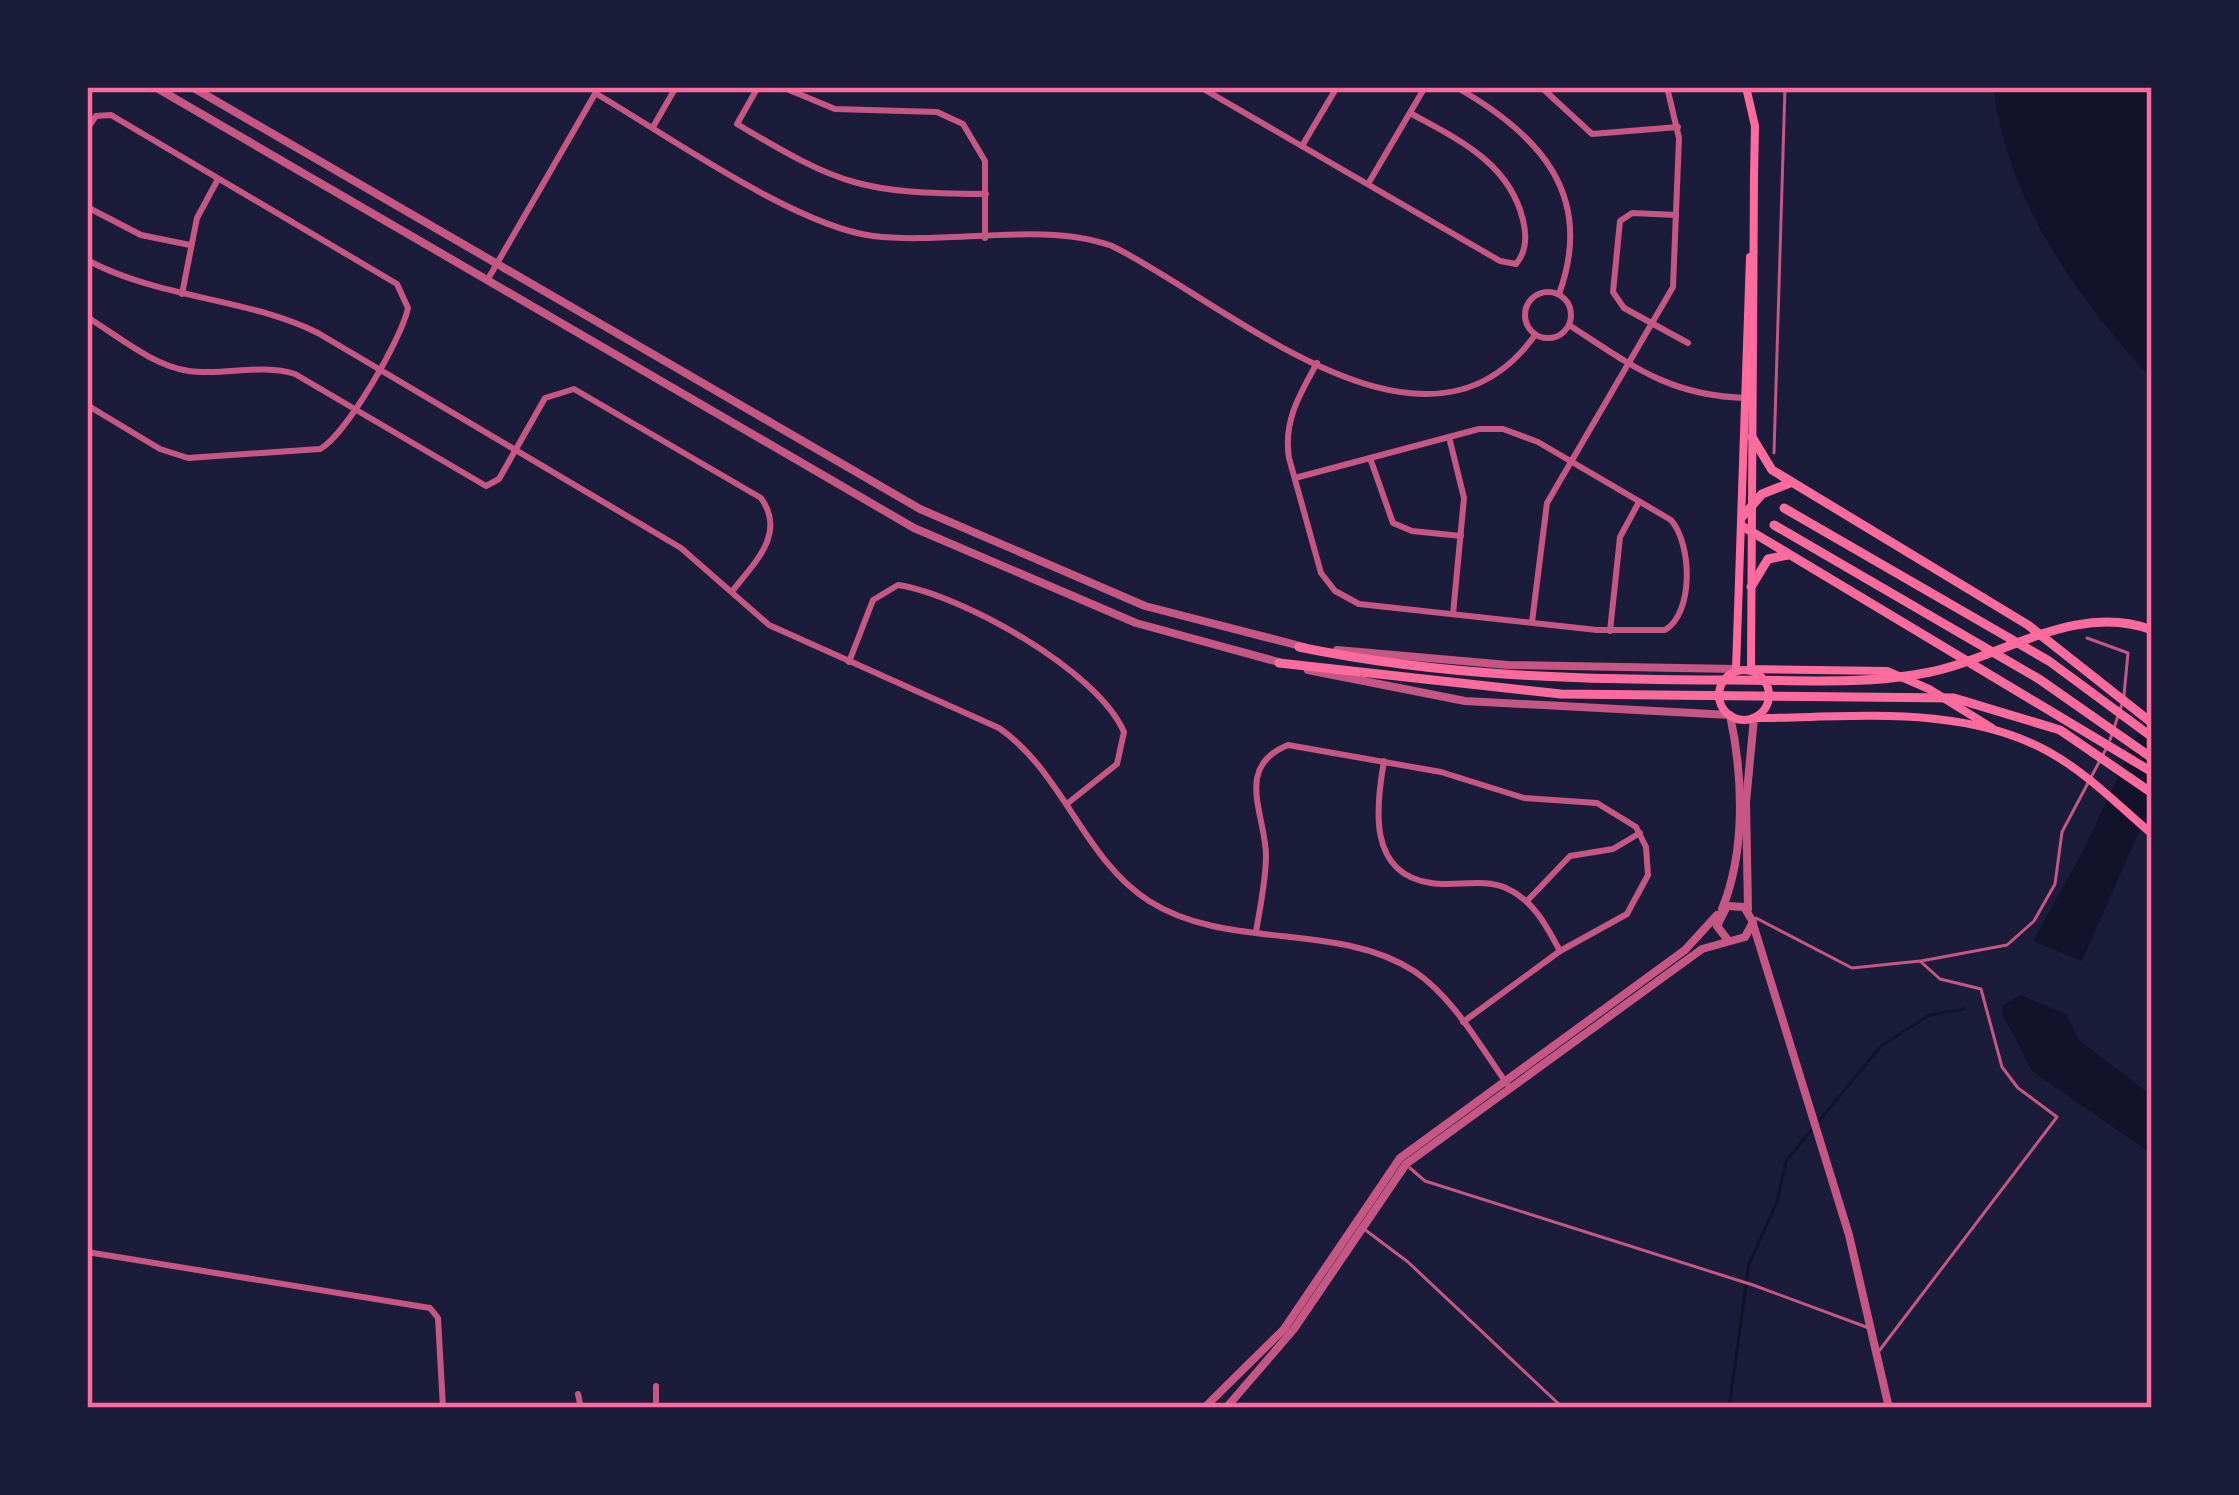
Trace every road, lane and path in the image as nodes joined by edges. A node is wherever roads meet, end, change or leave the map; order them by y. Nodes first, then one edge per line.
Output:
1 (155, 87) edge
2 (192, 87) edge
3 (676, 87) edge
4 (758, 87) edge
5 (782, 87) edge
6 (1200, 87) edge
7 (1336, 87) edge
8 (1425, 87) edge
9 (1456, 87) edge
10 (1541, 87) edge
11 (1667, 87) edge
12 (1746, 87) edge
13 (1785, 87) edge
14 (597, 90) edge
15 (1410, 113) junction
16 (653, 127) junction
17 (1678, 127) junction
18 (87, 128) edge
19 (1302, 146) junction
20 (1754, 174) junction
21 (218, 179) junction
22 (1368, 184) junction
23 (986, 194) junction
24 (87, 207) edge
25 (1676, 215) junction
26 (985, 238) junction
27 (190, 245) junction
28 (87, 260) edge
29 (496, 264) junction
30 (488, 279) junction
31 (182, 294) junction
32 (1559, 294) junction
33 (87, 316) edge
34 (1569, 325) junction
35 (1652, 325) junction
36 (1535, 335) junction
37 (1688, 343) dead end
38 (1317, 363) junction
39 (1629, 364) junction
40 (378, 367) junction
41 (1746, 398) junction
42 (87, 405) edge
43 (355, 409) junction
44 (1449, 437) junction
45 (1752, 437) junction
46 (515, 449) junction
47 (1774, 453) dead end
48 (1370, 458) junction
49 (1572, 462) junction
50 (1295, 478) junction
51 (1790, 483) junction
52 (1639, 502) junction
53 (1750, 504) junction
54 (1784, 508) dead end
55 (1745, 524) junction
56 (1774, 525) dead end
57 (1461, 536) junction
58 (1788, 555) junction
59 (1750, 587) junction
60 (733, 590) junction
61 (1454, 614) junction
62 (1532, 622) junction
63 (2152, 630) edge
64 (1610, 631) junction
65 (2087, 638) dead end
66 (1300, 646) junction
67 (849, 662) junction
68 (1280, 663) junction
69 (1736, 669) junction
70 (1751, 669) junction
71 (1730, 715) junction
72 (1754, 718) junction
73 (2152, 723) edge
74 (1992, 728) junction
75 (2152, 737) edge
76 (2152, 758) edge
77 (1384, 760) junction
78 (2152, 772) edge
79 (2152, 793) edge
80 (1068, 804) junction
81 (1640, 833) junction
82 (2152, 834) edge
83 (1527, 901) junction
84 (1720, 911) junction
85 (1751, 916) junction
86 (1256, 932) junction
87 (1727, 939) junction
88 (1739, 940) junction
89 (1560, 951) junction
90 (1763, 955) junction
91 (1920, 961) junction
92 (1462, 1022) junction
93 (1506, 1083) junction
94 (1403, 1161) junction
95 (1356, 1224) junction
96 (87, 1252) edge
97 (1872, 1329) junction
98 (1878, 1352) junction
99 (656, 1386) dead end
100 (578, 1394) dead end
101 (443, 1408) edge
102 (581, 1408) edge
103 (656, 1408) edge
104 (1204, 1408) edge
105 (1226, 1408) edge
106 (1563, 1408) edge
107 (1889, 1408) edge

1 - 30 street
2 - 29 street
3 - 16 street
4 - 23 street
5 - 23 street
6 - 19 street
7 - 19 street
8 - 15 street
9 - 32 street
10 - 17 street
11 - 17 street
12 - 20 main road
13 - 47 lane
14 - 16 street
14 - 29 street
15 - 22 street
15 - 22 street
16 - 26 street
17 - 25 street
18 - 21 street
19 - 22 street
20 - 41 main road
20 - 45 main road
21 - 27 street
21 - 40 street
23 - 26 street
24 - 27 street
25 - 35 street
25 - 35 street
26 - 38 street
27 - 31 street
28 - 31 street
29 - 30 street
29 - 66 street
30 - 68 street
31 - 40 street
32 - 34 street
32 - 36 street
33 - 43 street
34 - 36 street
34 - 39 street
35 - 37 street
35 - 39 street
36 - 38 street
38 - 50 street
39 - 41 street
39 - 49 street
40 - 43 street
40 - 46 street
41 - 55 main road
42 - 43 street
43 - 46 street
44 - 48 street
44 - 49 street
44 - 57 street
45 - 51 highway
45 - 53 main road
46 - 60 street
46 - 60 street
48 - 50 street
48 - 57 street
49 - 52 street
49 - 62 street
50 - 61 street
51 - 53 highway
51 - 73 highway
52 - 64 street
52 - 64 street
53 - 55 highway
53 - 55 main road
54 - 75 highway
55 - 58 highway
55 - 59 main road
55 - 69 main road
56 - 76 highway
57 - 61 street
58 - 59 highway
58 - 78 highway
59 - 70 main road
60 - 67 street
61 - 62 street
62 - 64 street
63 - 66 highway
65 - 91 lane
66 - 69 street
67 - 80 street
67 - 80 street
68 - 71 street
68 - 79 highway
69 - 70 main road
69 - 71 main road
70 - 72 main road
70 - 74 main road
71 - 72 main road
71 - 84 street
72 - 74 main road
72 - 85 street
74 - 82 main road
77 - 81 street
77 - 83 street
77 - 86 street
80 - 86 street
81 - 83 street
81 - 89 street
83 - 89 street
84 - 85 street
84 - 87 street
84 - 93 street
85 - 88 street
85 - 90 street
85 - 91 lane
86 - 92 street
87 - 88 street
87 - 93 street
88 - 90 street
89 - 92 street
90 - 97 street
91 - 98 lane
92 - 93 street
93 - 94 street
94 - 95 street
94 - 97 lane
95 - 104 street
95 - 105 street
95 - 106 lane
96 - 101 street
97 - 98 street
98 - 107 street
99 - 103 street
100 - 102 street

